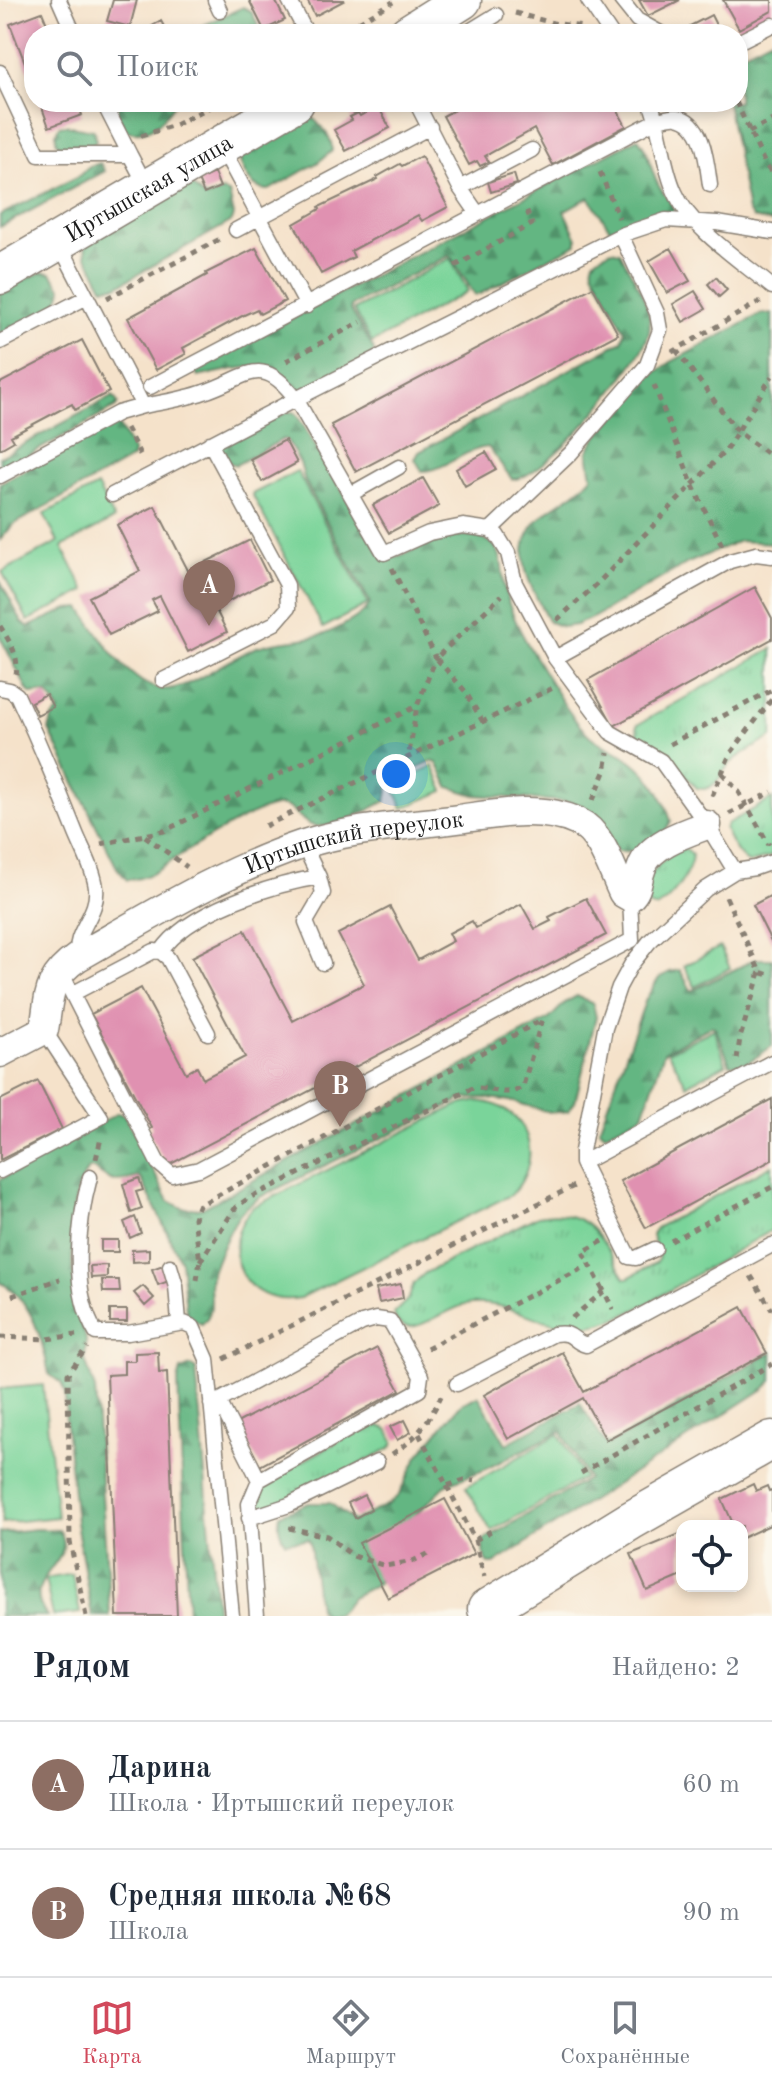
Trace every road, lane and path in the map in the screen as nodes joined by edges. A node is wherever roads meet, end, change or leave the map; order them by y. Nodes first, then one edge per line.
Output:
1 (59, 0) edge
2 (289, 0) edge
3 (396, 0) edge
4 (588, 0) edge
5 (621, 0) edge
6 (487, 8) edge
7 (70, 24) edge
8 (302, 24) edge
9 (355, 24) edge
10 (438, 24) edge
11 (473, 24) edge
12 (560, 24) edge
13 (605, 24) edge
14 (644, 24) edge
15 (772, 25) edge
16 (748, 37) edge
17 (0, 72) edge
18 (108, 112) edge
19 (200, 112) edge
20 (278, 112) edge
21 (422, 112) edge
22 (654, 112) edge
23 (740, 112) edge
24 (657, 120) junction
25 (772, 120) edge
26 (430, 127) junction
27 (749, 132) junction
28 (120, 137) junction
29 (221, 146) junction
30 (532, 150) dead end
31 (130, 155) junction
32 (601, 174) dead end
33 (772, 174) edge
34 (710, 185) dead end
35 (460, 188) junction
36 (148, 189) junction
37 (618, 211) dead end
38 (478, 214) junction
39 (530, 215) dead end
40 (259, 218) junction
41 (695, 222) junction
42 (236, 230) joint
43 (772, 232) edge
44 (621, 235) junction
45 (59, 243) junction
46 (455, 266) dead end
47 (0, 275) edge
48 (772, 287) edge
49 (772, 294) edge
50 (89, 301) junction
51 (307, 306) junction
52 (361, 322) dead end
53 (0, 342) edge
54 (676, 350) junction
55 (647, 365) junction
56 (264, 372) junction
57 (772, 376) edge
58 (654, 384) dead end
59 (150, 387) dead end
60 (296, 399) junction
61 (143, 406) junction
62 (118, 413) junction
63 (738, 432) junction
64 (210, 443) junction
65 (772, 457) edge
66 (142, 458) dead end
67 (399, 467) dead end
68 (0, 476) edge
69 (693, 486) junction
70 (351, 494) junction
71 (112, 495) dead end
72 (490, 530) junction
73 (720, 542) dead end
74 (384, 553) junction
75 (772, 556) edge
76 (515, 583) junction
77 (0, 626) edge
78 (542, 634) junction
79 (436, 658) junction
80 (555, 658) junction
81 (570, 679) junction
82 (163, 680) dead end
83 (5, 689) edge
84 (772, 690) edge
85 (772, 699) edge
86 (417, 706) junction
87 (483, 722) junction
88 (610, 732) junction
89 (681, 738) dead end
90 (408, 759) junction
91 (722, 773) junction
92 (772, 792) edge
93 (747, 805) junction
94 (581, 822) junction
95 (707, 825) junction
96 (264, 827) dead end
97 (145, 836) junction
98 (303, 844) junction
99 (82, 849) junction
100 (772, 849) edge
101 (165, 852) dead end
102 (199, 859) dead end
103 (772, 862) edge
104 (186, 866) dead end
105 (735, 871) junction
106 (319, 877) junction
107 (718, 880) junction
108 (630, 897) junction
109 (161, 952) junction
110 (323, 963) dead end
111 (760, 972) junction
112 (70, 974) junction
113 (772, 976) edge
114 (538, 990) junction
115 (542, 1020) junction
116 (44, 1030) junction
117 (208, 1033) dead end
118 (740, 1038) dead end
119 (0, 1053) edge
120 (772, 1062) edge
121 (101, 1117) junction
122 (582, 1163) junction
123 (0, 1171) edge
124 (90, 1177) joint
125 (589, 1178) junction
126 (772, 1187) edge
127 (616, 1233) junction
128 (772, 1245) edge
129 (655, 1249) joint
130 (200, 1261) junction
131 (743, 1261) junction
132 (589, 1265) junction
133 (170, 1266) dead end
134 (81, 1274) junction
135 (604, 1291) junction
136 (12, 1296) dead end
137 (772, 1310) edge
138 (186, 1324) junction
139 (623, 1326) junction
140 (96, 1333) junction
141 (554, 1334) junction
142 (0, 1337) edge
143 (444, 1340) dead end
144 (772, 1364) edge
145 (207, 1367) junction
146 (457, 1384) joint
147 (215, 1402) junction
148 (419, 1434) junction
149 (771, 1442) edge
150 (377, 1462) joint
151 (581, 1473) dead end
152 (259, 1480) junction
153 (475, 1481) dead end
154 (447, 1486) junction
155 (249, 1518) junction
156 (491, 1531) dead end
157 (475, 1540) junction
158 (432, 1552) dead end
159 (484, 1604) edge
160 (86, 1616) edge
161 (232, 1616) edge
162 (257, 1616) edge

1 - 7 lane
2 - 8 lane
3 - 9 path
4 - 13 lane
5 - 14 lane
6 - 10 street
6 - 11 lane
6 - 12 path
15 - 16 lane
17 - 31 lane
18 - 28 lane
19 - 28 path
20 - 29 street, Иртышская улица
21 - 26 lane
22 - 24 lane
23 - 27 path
24 - 34 lane
24 - 38 lane
24 - 41 lane
25 - 27 path
26 - 35 lane
26 - 40 lane
27 - 33 path
28 - 31 lane
29 - 36 street, Иртышская улица
29 - 40 lane
30 - 35 lane
31 - 36 lane
32 - 37 path
35 - 38 lane
36 - 45 street, Иртышская улица
38 - 51 lane
39 - 46 path
40 - 42 lane
40 - 51 lane
41 - 43 lane
41 - 44 lane
41 - 48 lane
42 - 50 path
44 - 55 lane
44 - 60 lane
45 - 47 street, Иртышская улица
45 - 50 lane
49 - 54 path
50 - 53 lane
50 - 61 lane
51 - 59 lane
52 - 56 path
54 - 55 path
54 - 63 path
55 - 72 lane
56 - 60 lane
56 - 61 lane
57 - 63 path
58 - 69 path
60 - 64 lane
60 - 70 lane
61 - 62 lane
62 - 66 path
62 - 68 lane
63 - 65 path
63 - 69 path
64 - 71 lane
64 - 82 lane
67 - 70 lane
69 - 73 path
69 - 78 path
70 - 74 lane
72 - 74 lane
72 - 76 lane
74 - 79 path
75 - 80 lane
76 - 78 lane
76 - 79 path
77 - 83 path
78 - 80 lane
79 - 86 path
79 - 87 path
80 - 81 lane
81 - 87 path
81 - 88 lane
83 - 99 lane
84 - 89 path
85 - 91 path
86 - 90 path
86 - 97 path
87 - 90 path
88 - 94 path
88 - 95 lane
90 - 96 path
91 - 93 path
91 - 95 path
92 - 93 path
93 - 95 path
93 - 100 path
94 - 98 street, Иртышский переулок
94 - 108 street
95 - 105 lane
95 - 108 street
97 - 99 path
97 - 101 path
98 - 106 lane
98 - 112 street, Иртышский переулок
99 - 112 lane
102 - 104 path
103 - 105 lane
105 - 107 lane
106 - 109 lane
106 - 110 lane
107 - 111 path
107 - 122 lane
108 - 114 lane
109 - 112 lane
109 - 117 lane
111 - 113 path
111 - 118 path
112 - 114 lane
112 - 116 street
114 - 115 path
115 - 130 path
115 - 130 path
116 - 119 street
116 - 121 lane
120 - 122 lane
121 - 123 lane
121 - 124 path
122 - 125 lane
124 - 134 lane
125 - 127 lane
125 - 145 path
126 - 129 path
127 - 129 lane
127 - 132 path
128 - 131 lane
130 - 138 path
131 - 137 path
131 - 139 lane
132 - 135 path
132 - 143 path
133 - 138 lane
134 - 136 path
134 - 140 lane
135 - 139 path
135 - 141 path
138 - 140 lane
138 - 145 lane
139 - 141 lane
140 - 142 path
140 - 160 path
141 - 146 lane
144 - 151 path
145 - 147 lane
146 - 148 path
147 - 152 lane
147 - 152 lane
147 - 161 lane
148 - 150 path
148 - 154 path
149 - 159 street
150 - 155 lane
152 - 155 lane
153 - 154 path
154 - 157 path
155 - 158 path
155 - 162 lane
156 - 157 path
157 - 159 path

